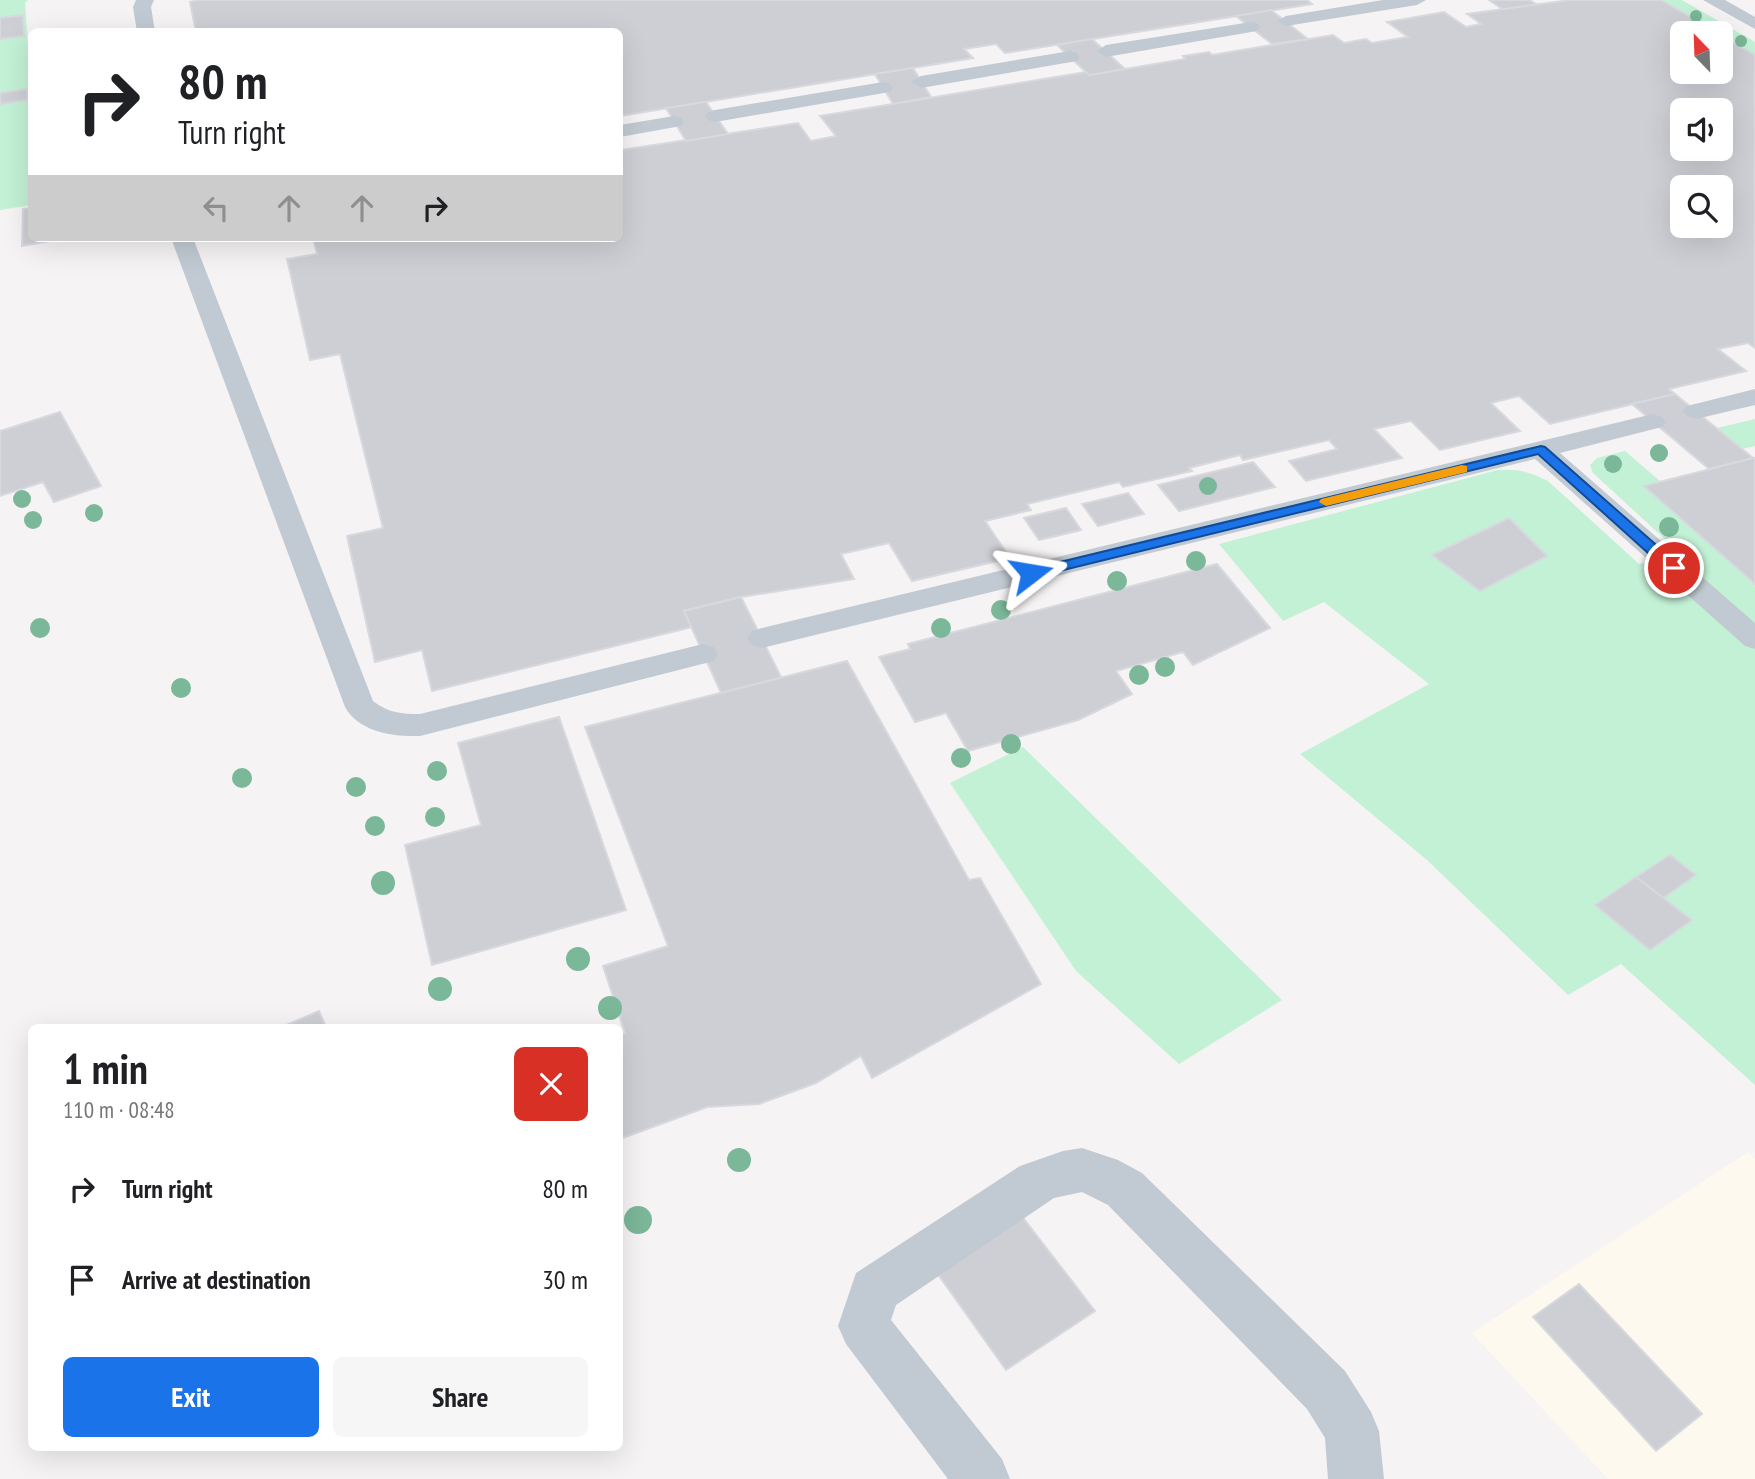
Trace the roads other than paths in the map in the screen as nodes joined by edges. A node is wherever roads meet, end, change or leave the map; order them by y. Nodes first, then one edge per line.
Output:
1 (145, 0) edge
2 (1417, 0) edge
3 (1712, 0) edge
4 (1377, 3) edge
5 (1286, 22) dead end
6 (1755, 24) edge
7 (1251, 27) dead end
8 (145, 28) edge
9 (1106, 51) dead end
10 (1070, 57) dead end
11 (921, 82) dead end
12 (883, 88) dead end
13 (715, 116) dead end
14 (674, 122) dead end
15 (623, 130) edge
16 (184, 242) edge
17 (1755, 397) edge
18 (1696, 411) dead end
19 (1653, 422) dead end
20 (1541, 450) junction
21 (762, 638) dead end
22 (1755, 639) edge
23 (704, 654) dead end
24 (982, 1479) edge
25 (1356, 1479) edge

1 - 8 lane
2 - 4 lane
3 - 6 lane
4 - 5 lane
7 - 9 lane
10 - 11 lane
12 - 13 lane
14 - 15 lane
16 - 23 lane
17 - 18 lane
19 - 20 lane
20 - 21 lane
20 - 22 lane
24 - 25 street

